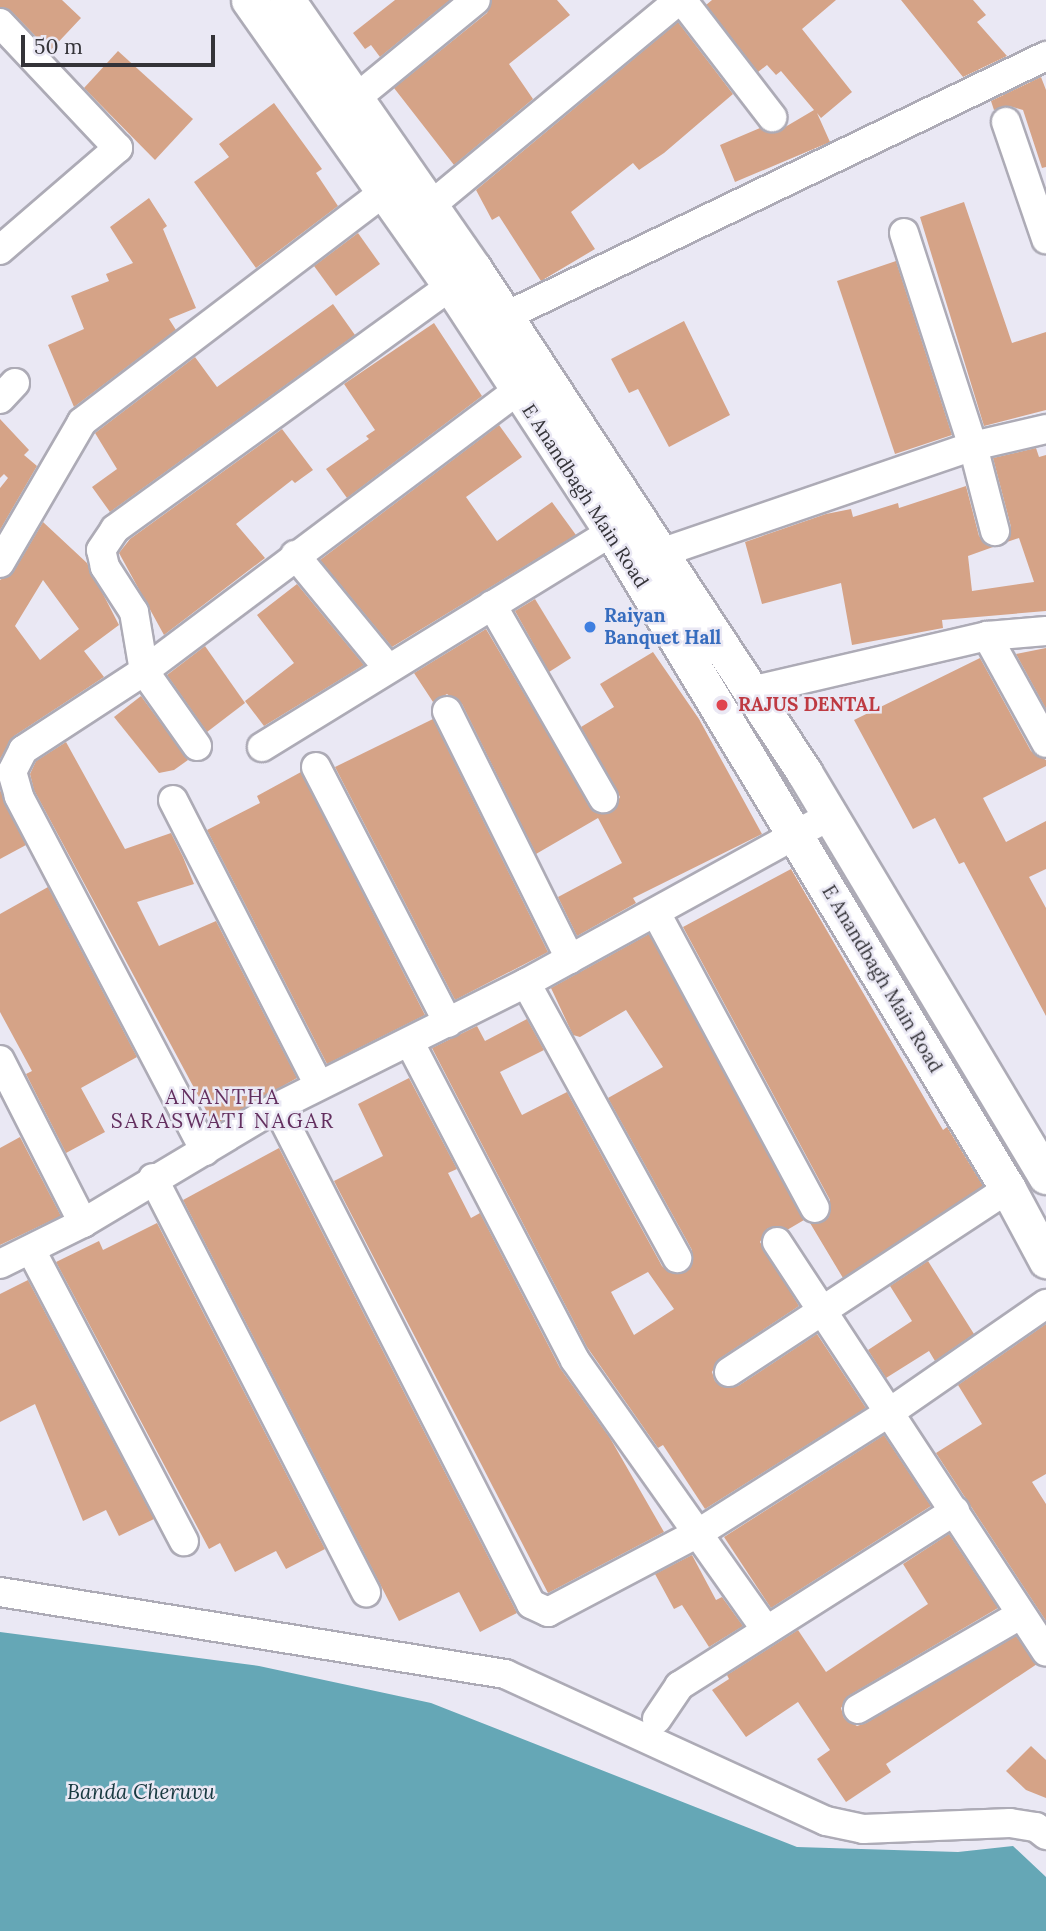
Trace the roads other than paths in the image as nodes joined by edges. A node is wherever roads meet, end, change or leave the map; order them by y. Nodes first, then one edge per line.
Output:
1 (249, 0) edge
2 (288, 0) edge
3 (477, 0) edge
4 (680, 0) edge
5 (2, 28) edge
6 (1046, 56) edge
7 (355, 99) junction
8 (772, 117) dead end
9 (1006, 122) dead end
10 (395, 183) junction
11 (429, 207) junction
12 (904, 233) dead end
13 (1046, 239) edge
14 (0, 250) edge
15 (451, 286) junction
16 (503, 317) junction
17 (517, 391) junction
18 (1046, 429) edge
19 (972, 446) junction
20 (995, 531) dead end
21 (612, 532) junction
22 (295, 555) junction
23 (645, 557) junction
24 (1, 559) edge
25 (492, 605) junction
26 (1046, 631) edge
27 (988, 636) junction
28 (387, 667) junction
29 (144, 671) junction
30 (751, 691) junction
31 (447, 710) dead end
32 (1046, 743) edge
33 (197, 746) dead end
34 (262, 747) dead end
35 (316, 767) dead end
36 (603, 798) dead end
37 (173, 800) dead end
38 (831, 815) junction
39 (795, 836) junction
40 (656, 913) junction
41 (570, 959) junction
42 (526, 983) junction
43 (448, 1023) junction
44 (410, 1043) junction
45 (0, 1060) edge
46 (319, 1085) junction
47 (277, 1107) junction
48 (205, 1151) junction
49 (1046, 1176) edge
50 (153, 1178) junction
51 (1008, 1189) junction
52 (815, 1208) dead end
53 (83, 1223) junction
54 (778, 1242) dead end
55 (32, 1250) junction
56 (677, 1258) dead end
57 (1046, 1260) edge
58 (0, 1264) edge
59 (1046, 1304) edge
60 (822, 1309) junction
61 (729, 1372) dead end
62 (890, 1412) junction
63 (955, 1511) junction
64 (700, 1532) junction
65 (184, 1541) dead end
66 (0, 1592) edge
67 (366, 1593) dead end
68 (1020, 1615) junction
69 (765, 1630) junction
70 (1046, 1651) edge
71 (858, 1709) dead end
72 (657, 1719) dead end
73 (1046, 1835) edge

1 - 10 street, E Anandbagh Main Road
2 - 7 street, E Anandbagh Main Road
3 - 7 street
4 - 8 street
4 - 11 street
5 - 14 street
6 - 16 street
7 - 10 street, E Anandbagh Main Road
9 - 13 street
10 - 11 street, E Anandbagh Main Road
10 - 15 street, E Anandbagh Main Road
10 - 24 street
11 - 16 street, E Anandbagh Main Road
12 - 19 street
15 - 17 street, E Anandbagh Main Road
15 - 29 street
16 - 23 street, E Anandbagh Main Road
17 - 21 street, E Anandbagh Main Road
17 - 22 street
18 - 19 street
19 - 20 street
19 - 23 street
21 - 23 street, E Anandbagh Main Road
21 - 25 street
22 - 28 street
22 - 29 street
23 - 30 street, E Anandbagh Main Road
23 - 39 street, E Anandbagh Main Road
25 - 28 street
25 - 36 street
26 - 27 street
27 - 30 street
27 - 32 street
28 - 34 street
29 - 33 street
29 - 48 street
30 - 38 street, E Anandbagh Main Road
31 - 41 street
35 - 43 street
37 - 46 street
38 - 39 street
38 - 49 street, E Anandbagh Main Road
39 - 40 street
39 - 51 street, E Anandbagh Main Road
40 - 41 street
40 - 52 street
41 - 42 street
42 - 43 street
42 - 56 street
43 - 44 street
44 - 46 street
44 - 64 street
45 - 53 street
46 - 47 street
47 - 48 street
47 - 64 street
48 - 50 street
50 - 53 street
50 - 67 street
51 - 57 street, E Anandbagh Main Road
51 - 60 street
53 - 55 street
54 - 60 street
55 - 58 street
55 - 65 street
59 - 62 street
60 - 61 street
60 - 62 street
62 - 63 street
62 - 64 street
63 - 68 street
63 - 69 street
64 - 69 street
66 - 73 street
68 - 70 street
68 - 71 street
69 - 72 street

